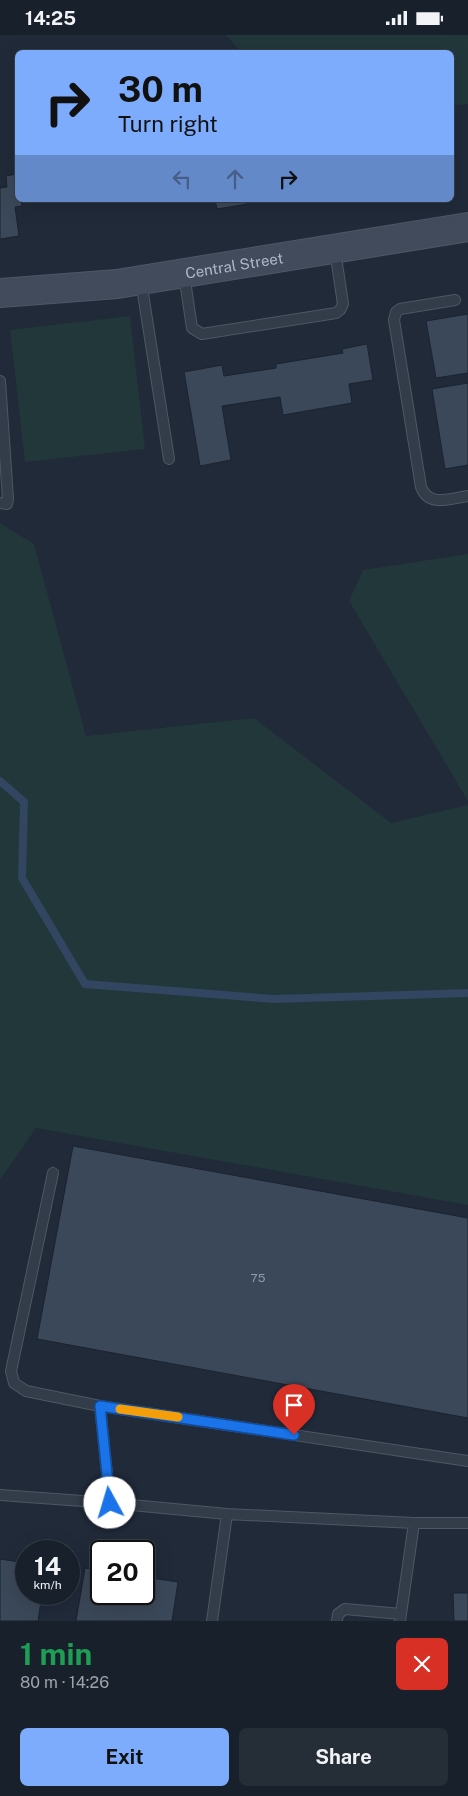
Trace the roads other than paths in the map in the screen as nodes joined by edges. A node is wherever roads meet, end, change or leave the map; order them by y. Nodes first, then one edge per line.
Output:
1 (468, 227) edge
2 (334, 249) junction
3 (184, 273) junction
4 (141, 280) junction
5 (0, 293) edge
6 (455, 300) dead end
7 (0, 381) edge
8 (168, 459) dead end
9 (468, 495) edge
10 (0, 503) edge
11 (53, 1173) dead end
12 (100, 1406) junction
13 (468, 1461) edge
14 (0, 1495) edge
15 (110, 1503) junction
16 (227, 1514) junction
17 (414, 1523) junction
18 (468, 1523) edge
19 (400, 1617) edge
20 (212, 1621) edge
21 (337, 1621) edge

1 - 2 main road, Central Street
2 - 3 main road, Central Street
2 - 3 lane
3 - 4 main road, Central Street
4 - 5 main road, Central Street
4 - 8 lane
6 - 9 lane
7 - 10 lane
11 - 12 lane
12 - 13 lane
12 - 15 lane
14 - 15 lane
15 - 16 lane
16 - 17 lane
16 - 20 lane
17 - 18 lane
17 - 19 lane
19 - 21 lane

